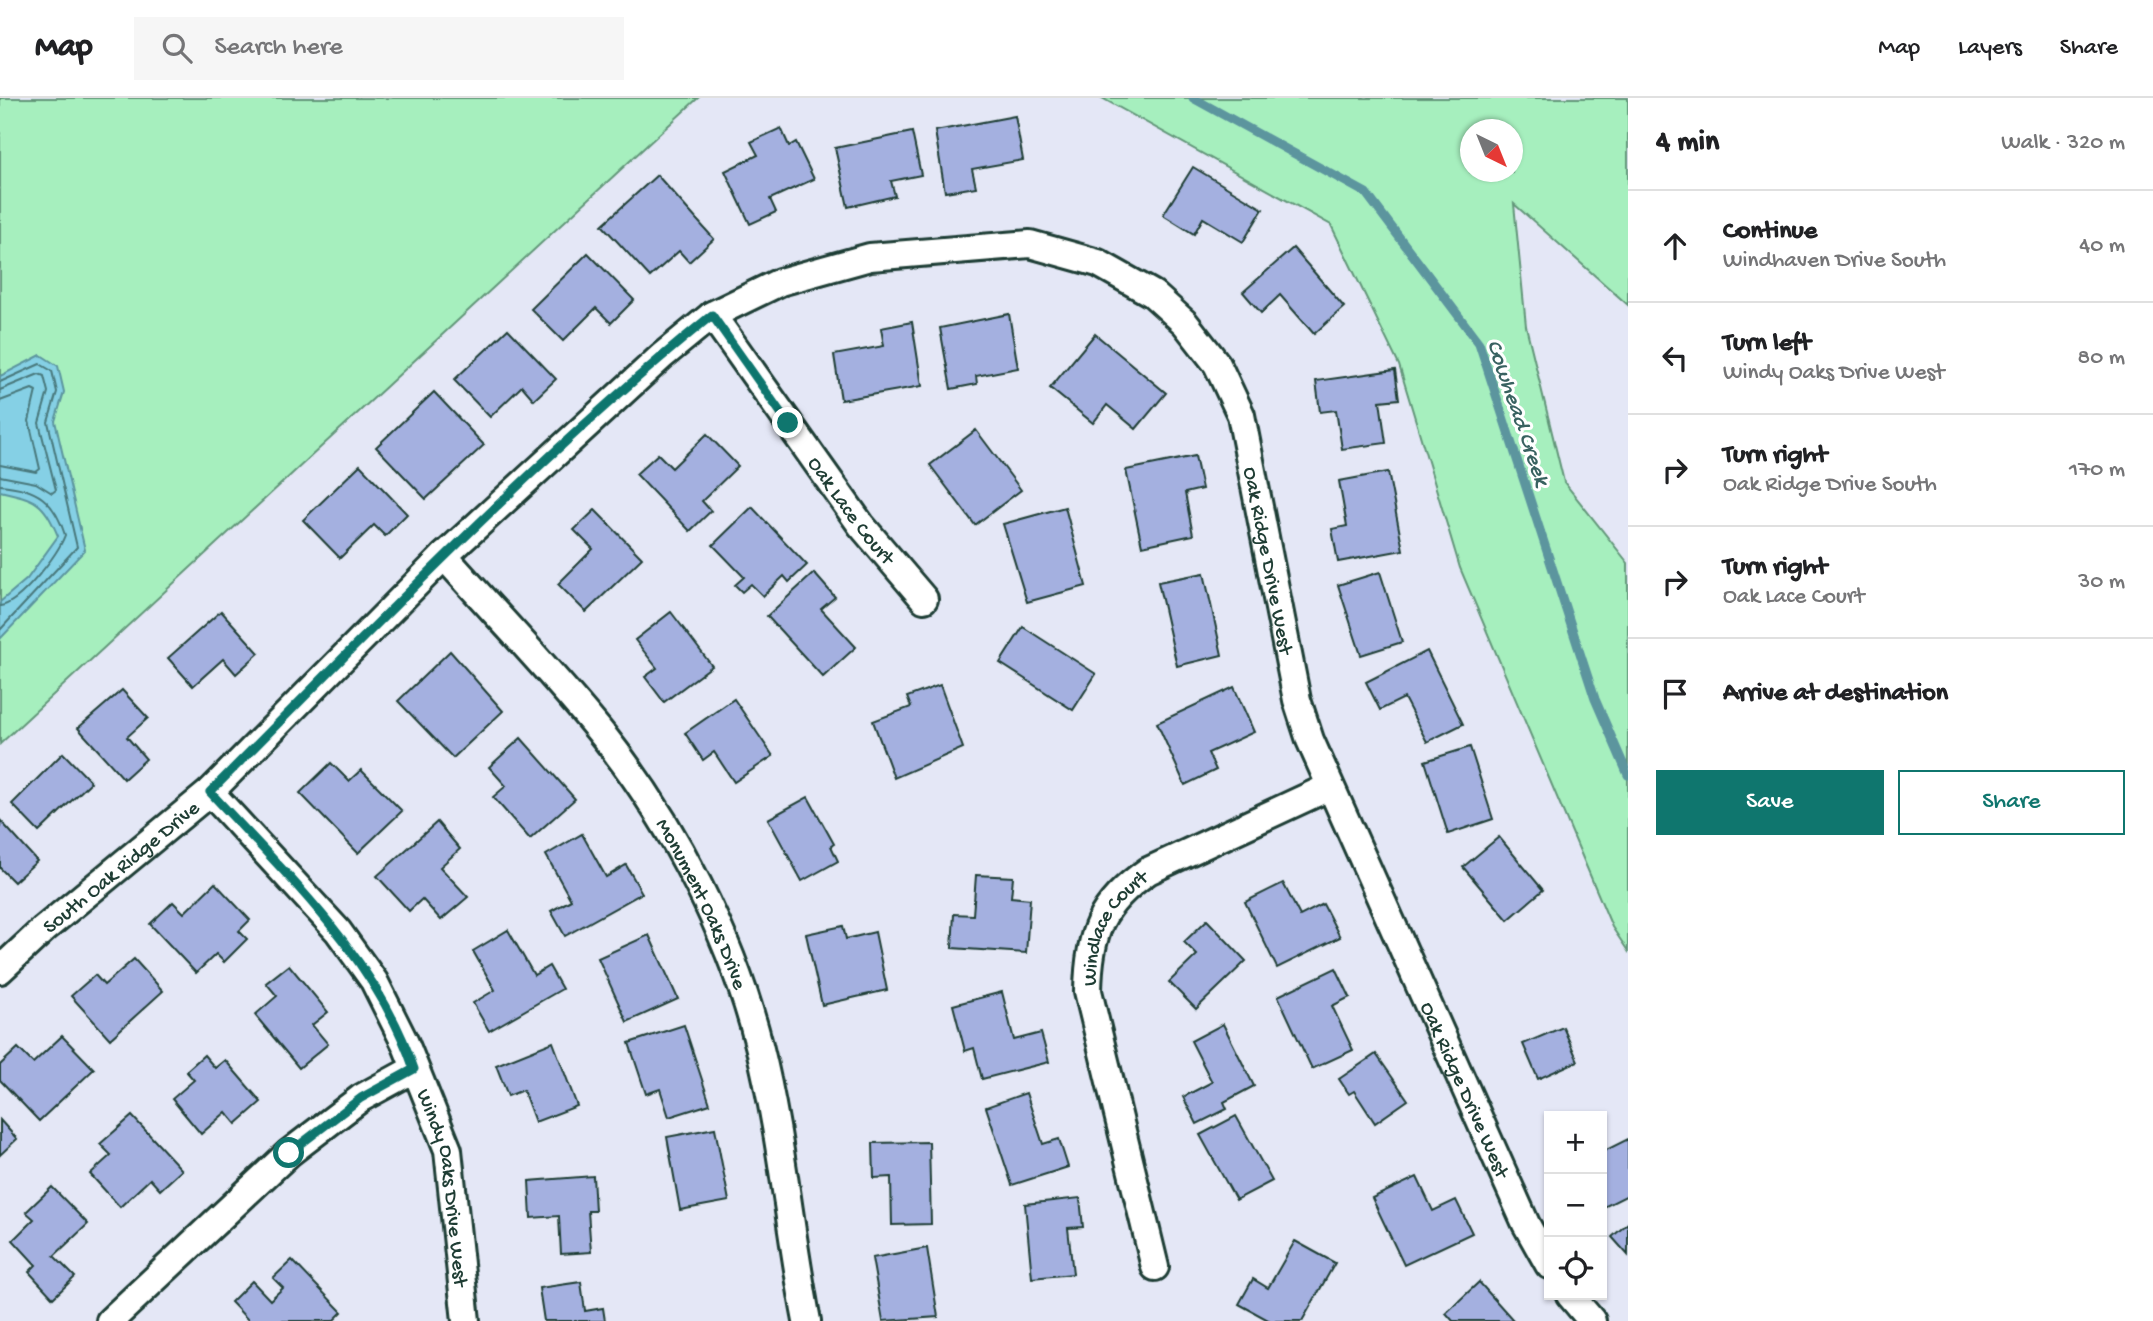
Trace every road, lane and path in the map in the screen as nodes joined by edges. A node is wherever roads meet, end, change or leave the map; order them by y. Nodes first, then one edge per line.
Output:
1 (712, 315) junction
2 (444, 556) junction
3 (924, 599) dead end
4 (1329, 787) junction
5 (210, 792) junction
6 (0, 970) edge
7 (414, 1069) junction
8 (1544, 1256) edge
9 (1155, 1267) dead end
10 (1574, 1300) edge
11 (110, 1321) edge
12 (466, 1321) edge
13 (807, 1321) edge
14 (1592, 1321) edge

1 - 2 street, Oak Ridge Drive West
1 - 3 street, Oak Lace Court
1 - 4 street, Oak Ridge Drive West
2 - 5 street, South Oak Ridge Drive
2 - 13 street, Monument Oaks Drive
4 - 8 street, Oak Ridge Drive West
4 - 9 street, Windlace Court
5 - 6 street, South Oak Ridge Drive
5 - 7 street, Windy Oaks Drive West
7 - 11 street
7 - 12 street, Windy Oaks Drive West
10 - 14 street

